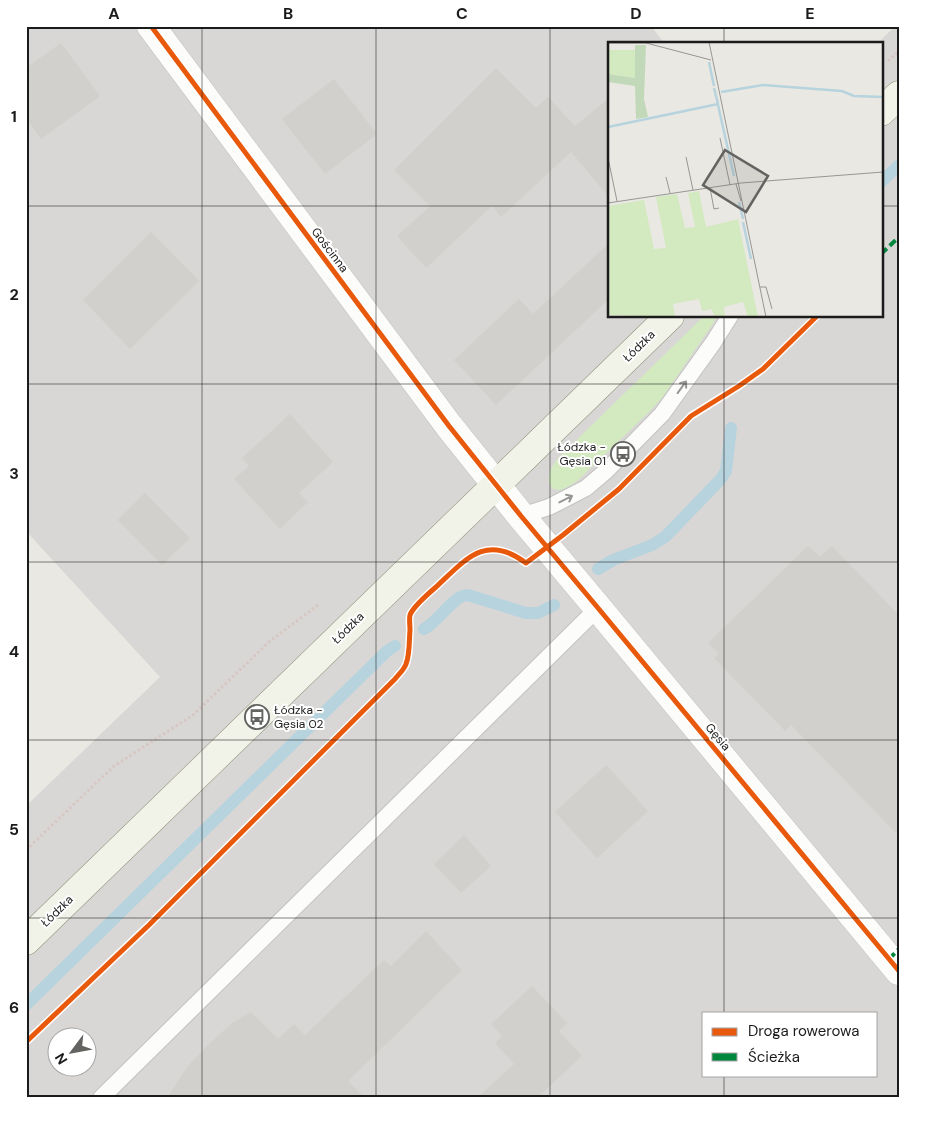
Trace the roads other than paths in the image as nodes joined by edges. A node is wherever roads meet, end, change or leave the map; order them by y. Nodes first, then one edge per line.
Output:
1 (151, 26) edge
2 (899, 95) edge
3 (882, 111) edge
4 (668, 318) edge
5 (729, 318) edge
6 (496, 484) junction
7 (521, 516) junction
8 (598, 608) junction
9 (26, 941) edge
10 (895, 960) edge
11 (101, 1098) edge

1 - 6 street, Gościnna
2 - 3 main road
4 - 6 main road, Łódzka
7 -> 5 lane
6 - 7 street, Gościnna
6 - 9 main road, Łódzka
7 - 8 street, Gęsia
8 - 10 street, Gęsia
8 - 11 lane

